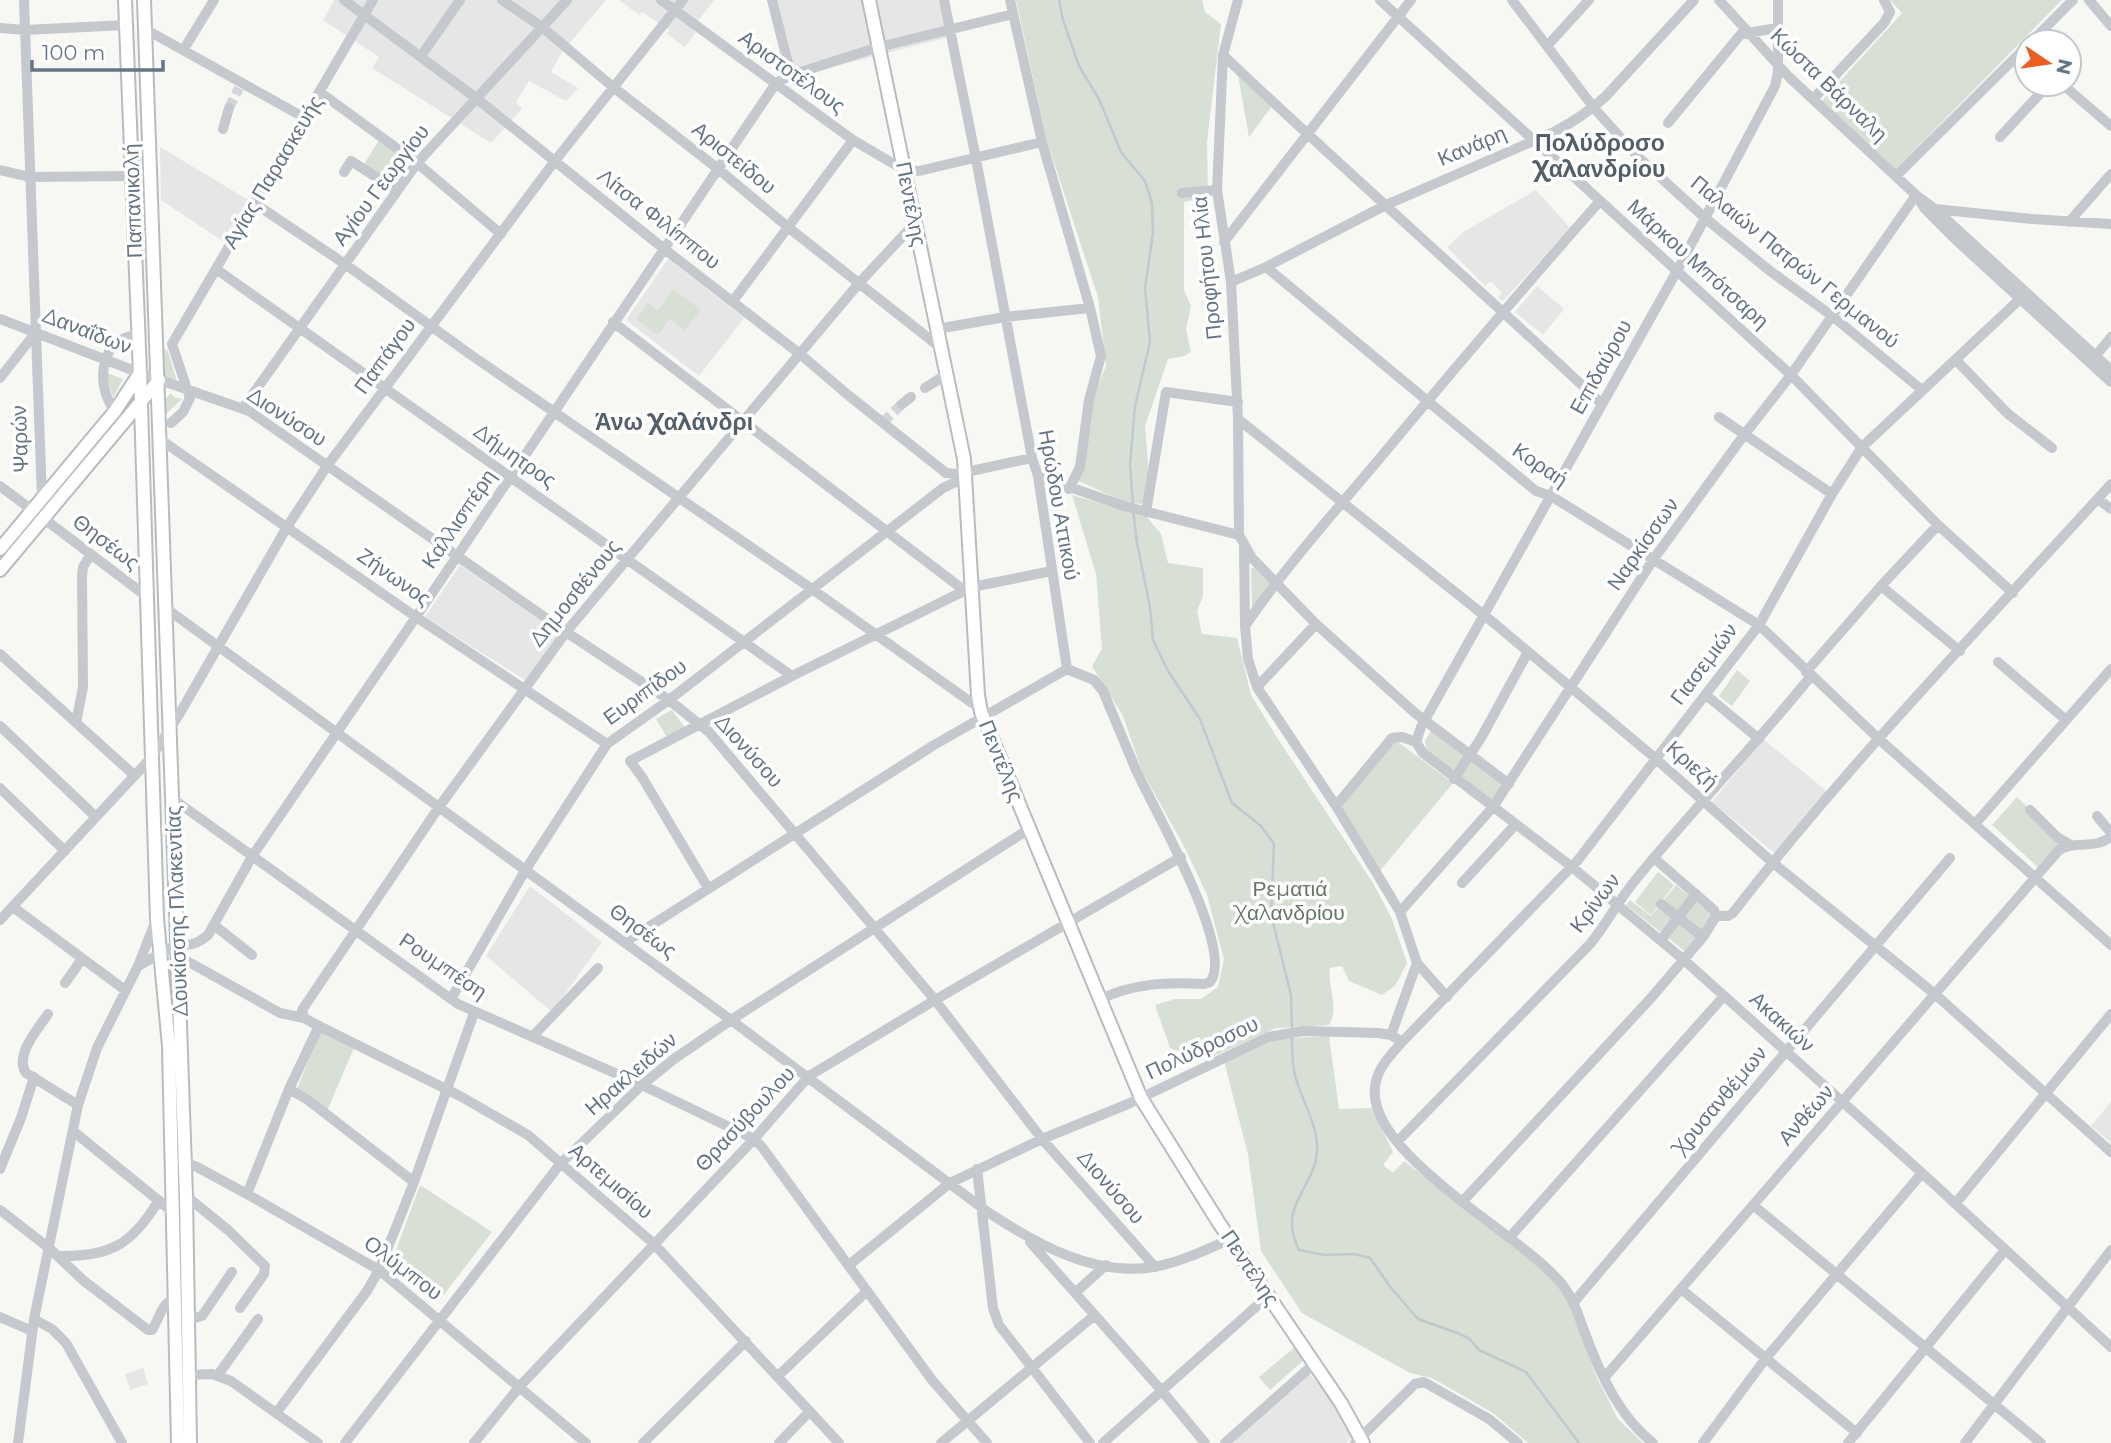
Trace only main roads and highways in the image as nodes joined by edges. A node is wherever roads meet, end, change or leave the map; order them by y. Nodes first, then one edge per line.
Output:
1 (125, 0) edge
2 (144, 0) edge
3 (869, 0) edge
4 (140, 373) junction
5 (159, 380) junction
6 (140, 401) junction
7 (38, 514) junction
8 (0, 549) edge
9 (0, 570) edge
10 (179, 1161) junction
11 (1360, 1441) edge
12 (178, 1443) edge
13 (190, 1443) edge

1 - 4 main road, Παπανικολή
2 - 5 main road, Δουκίσσης Πλακεντίας
3 - 11 main road, Πεντέλης
4 - 6 main road, Παπανικολή
4 - 7 main road
5 - 6 main road
5 - 10 main road, Δουκίσσης Πλακεντίας
6 - 7 main road
6 - 10 main road, Δουκίσσης Πλακεντίας
7 - 8 main road
7 - 9 main road
10 - 12 main road, Δουκίσσης Πλακεντίας
10 - 13 main road, Δουκίσσης Πλακεντίας

